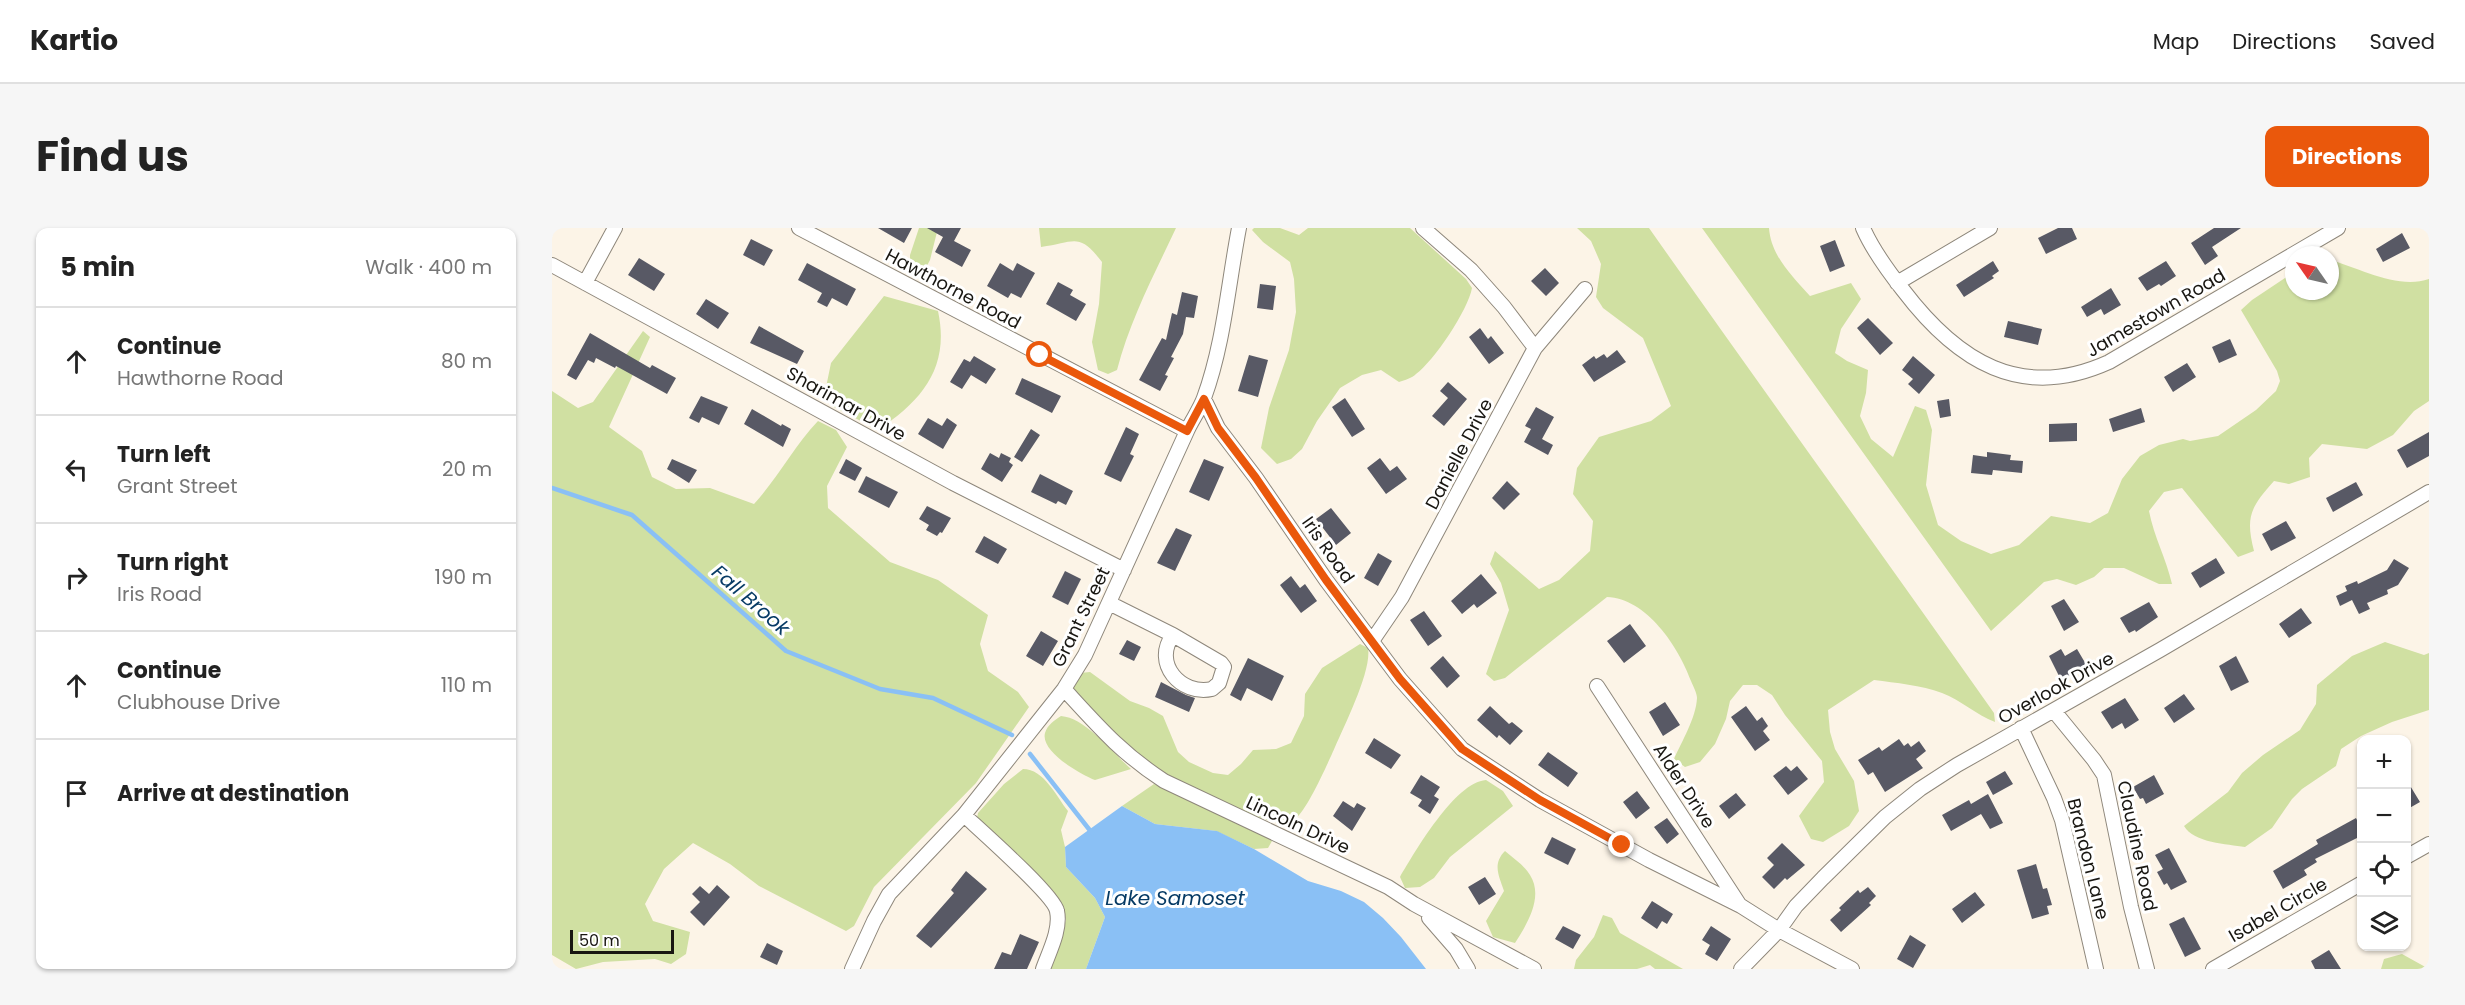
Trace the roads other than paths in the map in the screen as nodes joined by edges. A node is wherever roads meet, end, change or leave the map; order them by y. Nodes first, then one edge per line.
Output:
1 (615, 228) edge
2 (799, 228) edge
3 (1239, 228) edge
4 (1424, 228) edge
5 (1863, 228) edge
6 (1990, 228) edge
7 (2338, 228) edge
8 (552, 265) edge
9 (585, 283) junction
10 (1897, 283) junction
11 (1586, 289) dead end
12 (1535, 348) junction
13 (1204, 399) junction
14 (1187, 431) junction
15 (2429, 492) edge
16 (1124, 570) junction
17 (1109, 603) junction
18 (1173, 635) junction
19 (1372, 641) junction
20 (1597, 686) dead end
21 (1064, 689) junction
22 (2054, 711) junction
23 (2021, 728) junction
24 (964, 815) junction
25 (2429, 844) edge
26 (2411, 854) edge
27 (2357, 885) edge
28 (1414, 904) junction
29 (1741, 906) junction
30 (1779, 930) junction
31 (852, 969) edge
32 (1043, 969) edge
33 (1468, 969) edge
34 (1534, 969) edge
35 (1741, 969) edge
36 (1852, 969) edge
37 (2096, 969) edge
38 (2147, 969) edge
39 (2213, 969) edge

1 - 9 street
2 - 14 street, Hawthorne Road
3 - 13 street, Grant Street
4 - 12 street
5 - 10 street, Jamestown Road
6 - 10 street
7 - 10 street, Jamestown Road
8 - 9 street, Sharimar Drive
9 - 16 street, Sharimar Drive
11 - 12 street, Danielle Drive
12 - 19 street, Danielle Drive
13 - 14 street, Grant Street
13 - 19 street, Iris Road
14 - 16 street, Grant Street
15 - 22 street, Overlook Drive
16 - 17 street, Grant Street
17 - 18 street
17 - 21 street, Grant Street
18 - 18 street
19 - 29 street, Iris Road
20 - 29 street, Alder Drive
21 - 24 street, Grant Street
21 - 28 street, Lincoln Drive
22 - 23 street, Overlook Drive
22 - 38 street, Claudine Road
23 - 30 street, Overlook Drive
23 - 37 street, Brandon Lane
24 - 31 street, Grant Street
24 - 32 street
25 - 26 street
27 - 39 street, Isabel Circle
28 - 33 street
28 - 34 street, Lincoln Drive
29 - 30 street, Iris Road
30 - 35 street, Overlook Drive
30 - 36 street, Iris Road

